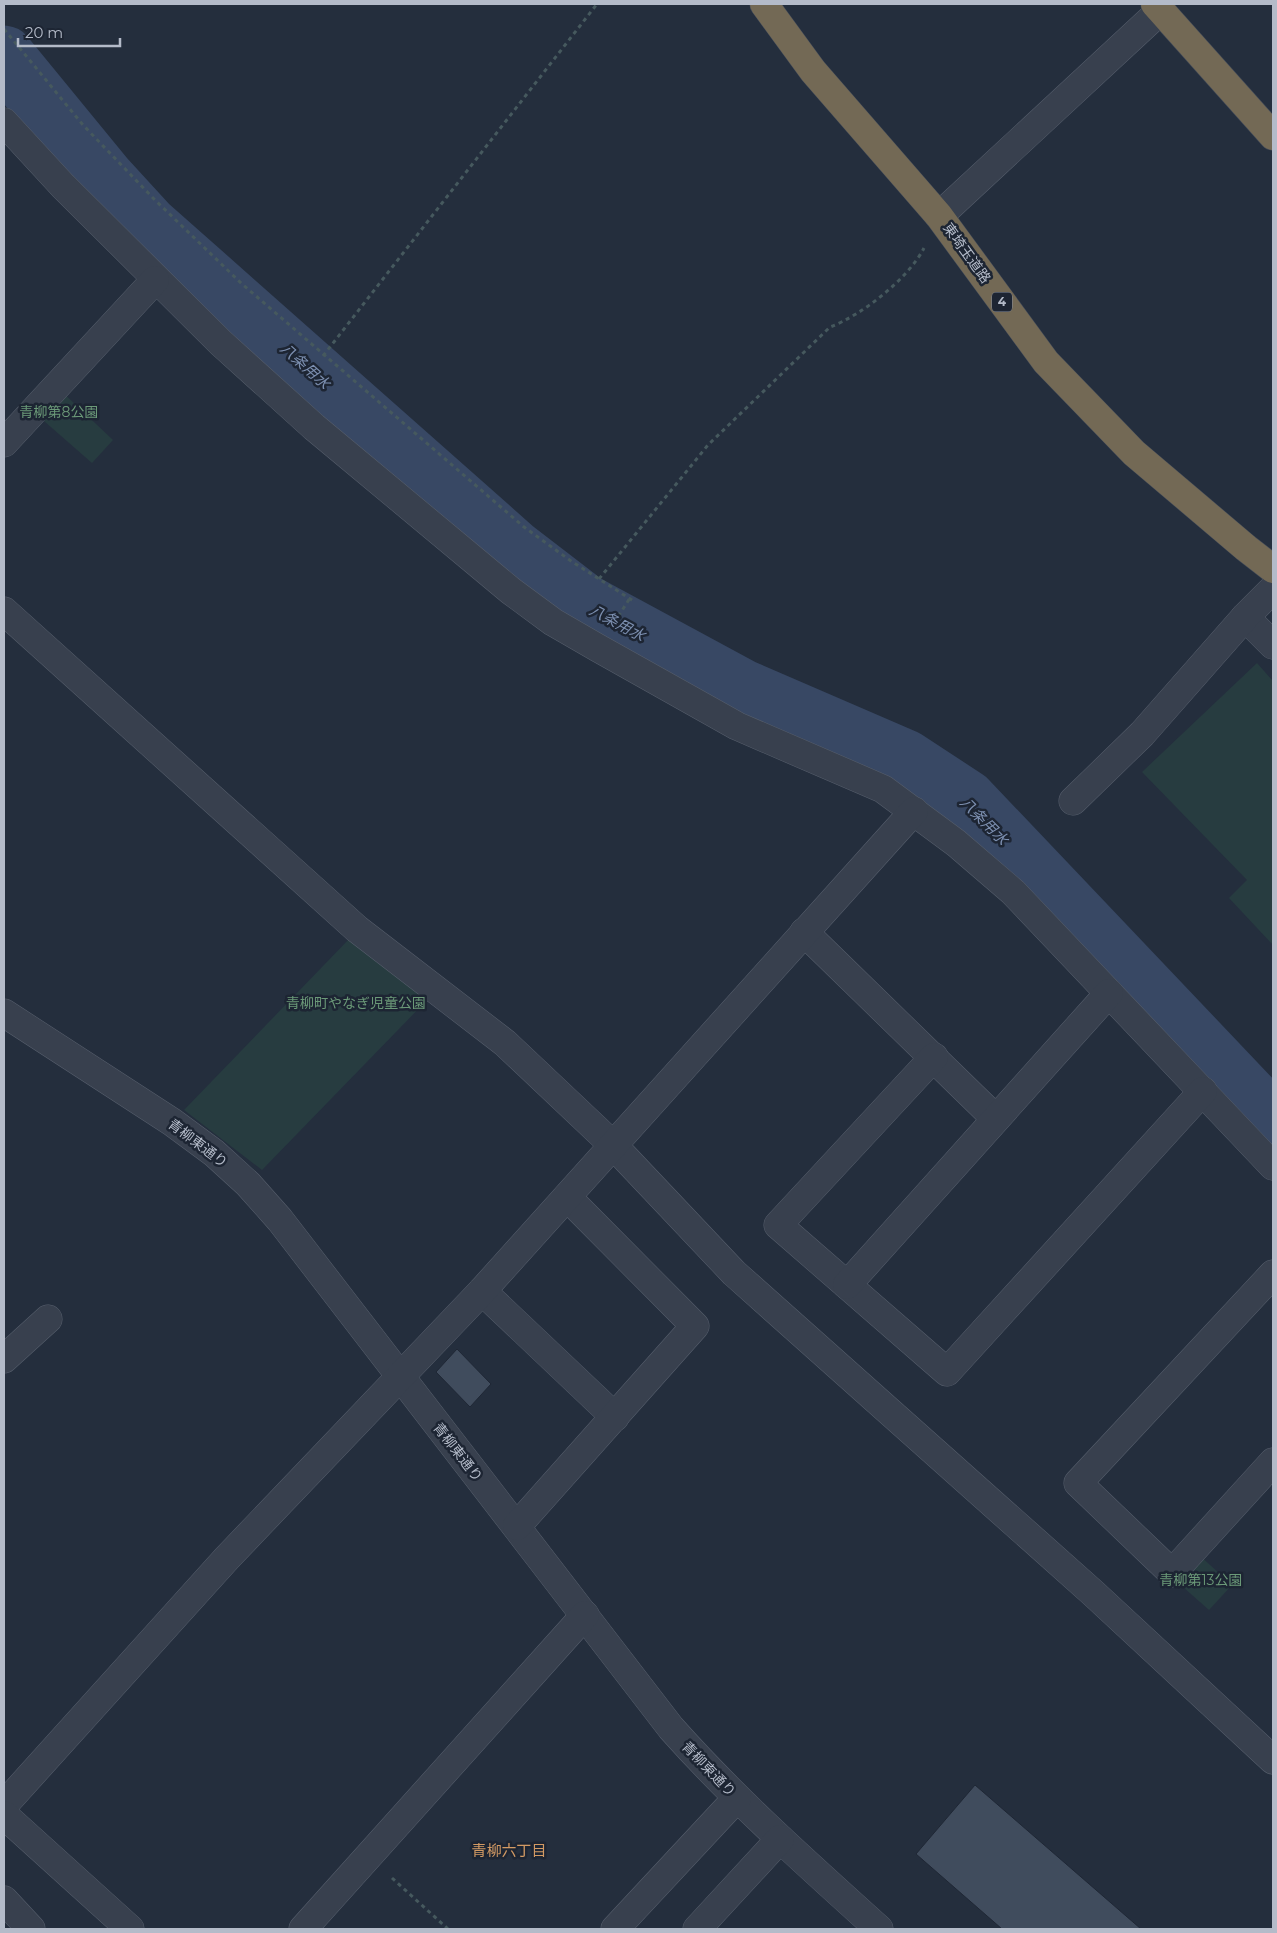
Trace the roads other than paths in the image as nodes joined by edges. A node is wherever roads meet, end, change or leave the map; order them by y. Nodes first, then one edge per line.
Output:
1 (764, 4) edge
2 (1158, 7) edge
3 (4, 122) edge
4 (1273, 136) edge
5 (940, 216) junction
6 (155, 280) junction
7 (4, 443) edge
8 (1273, 569) edge
9 (1273, 589) edge
10 (4, 611) edge
11 (1245, 617) junction
12 (1273, 645) edge
13 (1074, 801) dead end
14 (914, 811) junction
15 (804, 932) junction
16 (1109, 993) junction
17 (4, 1013) edge
18 (934, 1057) junction
19 (1202, 1092) junction
20 (996, 1118) junction
21 (613, 1145) junction
22 (1273, 1166) edge
23 (567, 1197) junction
24 (1273, 1274) edge
25 (847, 1285) junction
26 (482, 1291) junction
27 (48, 1318) dead end
28 (4, 1359) edge
29 (401, 1378) junction
30 (615, 1417) junction
31 (1273, 1462) edge
32 (517, 1526) junction
33 (585, 1615) junction
34 (1273, 1760) edge
35 (737, 1798) junction
36 (4, 1805) edge
37 (4, 1814) edge
38 (780, 1839) junction
39 (4, 1900) edge
40 (861, 1924) edge
41 (30, 1929) edge
42 (130, 1929) edge
43 (303, 1929) edge
44 (615, 1929) edge
45 (697, 1929) edge

1 - 5 highway, 東埼玉道路 / 4
2 - 4 highway
2 - 5 street
3 - 6 street
5 - 8 highway, 東埼玉道路 / 4
6 - 7 street
6 - 14 street
9 - 11 street
10 - 21 street
11 - 12 street
11 - 13 street
14 - 15 street
14 - 16 street
15 - 18 street
15 - 21 street
16 - 19 street
16 - 20 street
17 - 29 street, 青柳東通り
18 - 20 street
18 - 25 street
19 - 22 street
19 - 25 street
20 - 25 street
21 - 23 street
21 - 34 street
23 - 26 street
23 - 30 street
24 - 31 street
26 - 29 street
26 - 30 street
27 - 28 street
29 - 32 street, 青柳東通り
29 - 36 street
30 - 32 street
32 - 33 street, 青柳東通り
33 - 35 street, 青柳東通り
33 - 43 street
35 - 38 street, 青柳東通り
35 - 44 street
37 - 42 street
38 - 40 street, 青柳東通り
38 - 45 street
39 - 41 street

